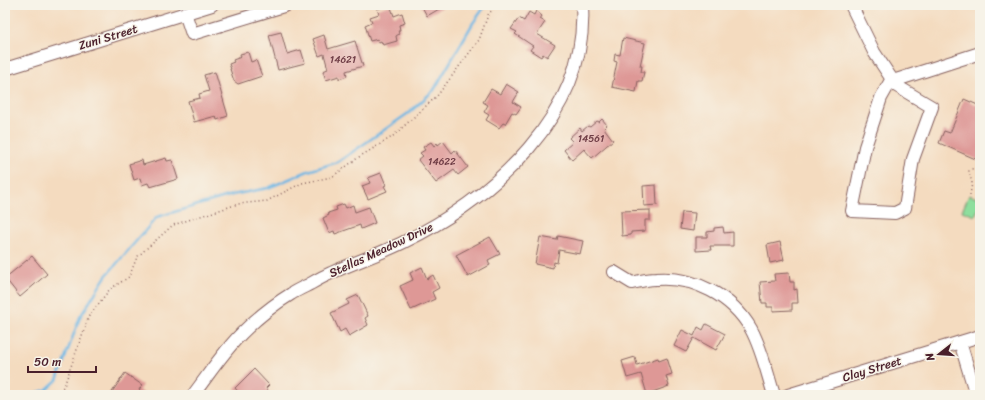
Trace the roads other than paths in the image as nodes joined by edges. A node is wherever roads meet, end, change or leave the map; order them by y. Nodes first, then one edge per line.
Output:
1 (212, 5) edge
2 (287, 5) edge
3 (582, 5) edge
4 (851, 5) edge
5 (185, 13) junction
6 (980, 53) edge
7 (5, 69) edge
8 (891, 82) junction
9 (614, 272) dead end
10 (980, 336) edge
11 (960, 342) junction
12 (193, 395) edge
13 (774, 395) edge
14 (788, 395) edge
15 (976, 395) edge

1 - 5 street, Zuni Street
2 - 5 street
3 - 12 street, Stellas Meadow Drive
4 - 8 street
5 - 7 street, Zuni Street
6 - 8 street
8 - 8 street
9 - 13 street
10 - 11 street, Clay Street
11 - 14 street, Clay Street
11 - 15 street

